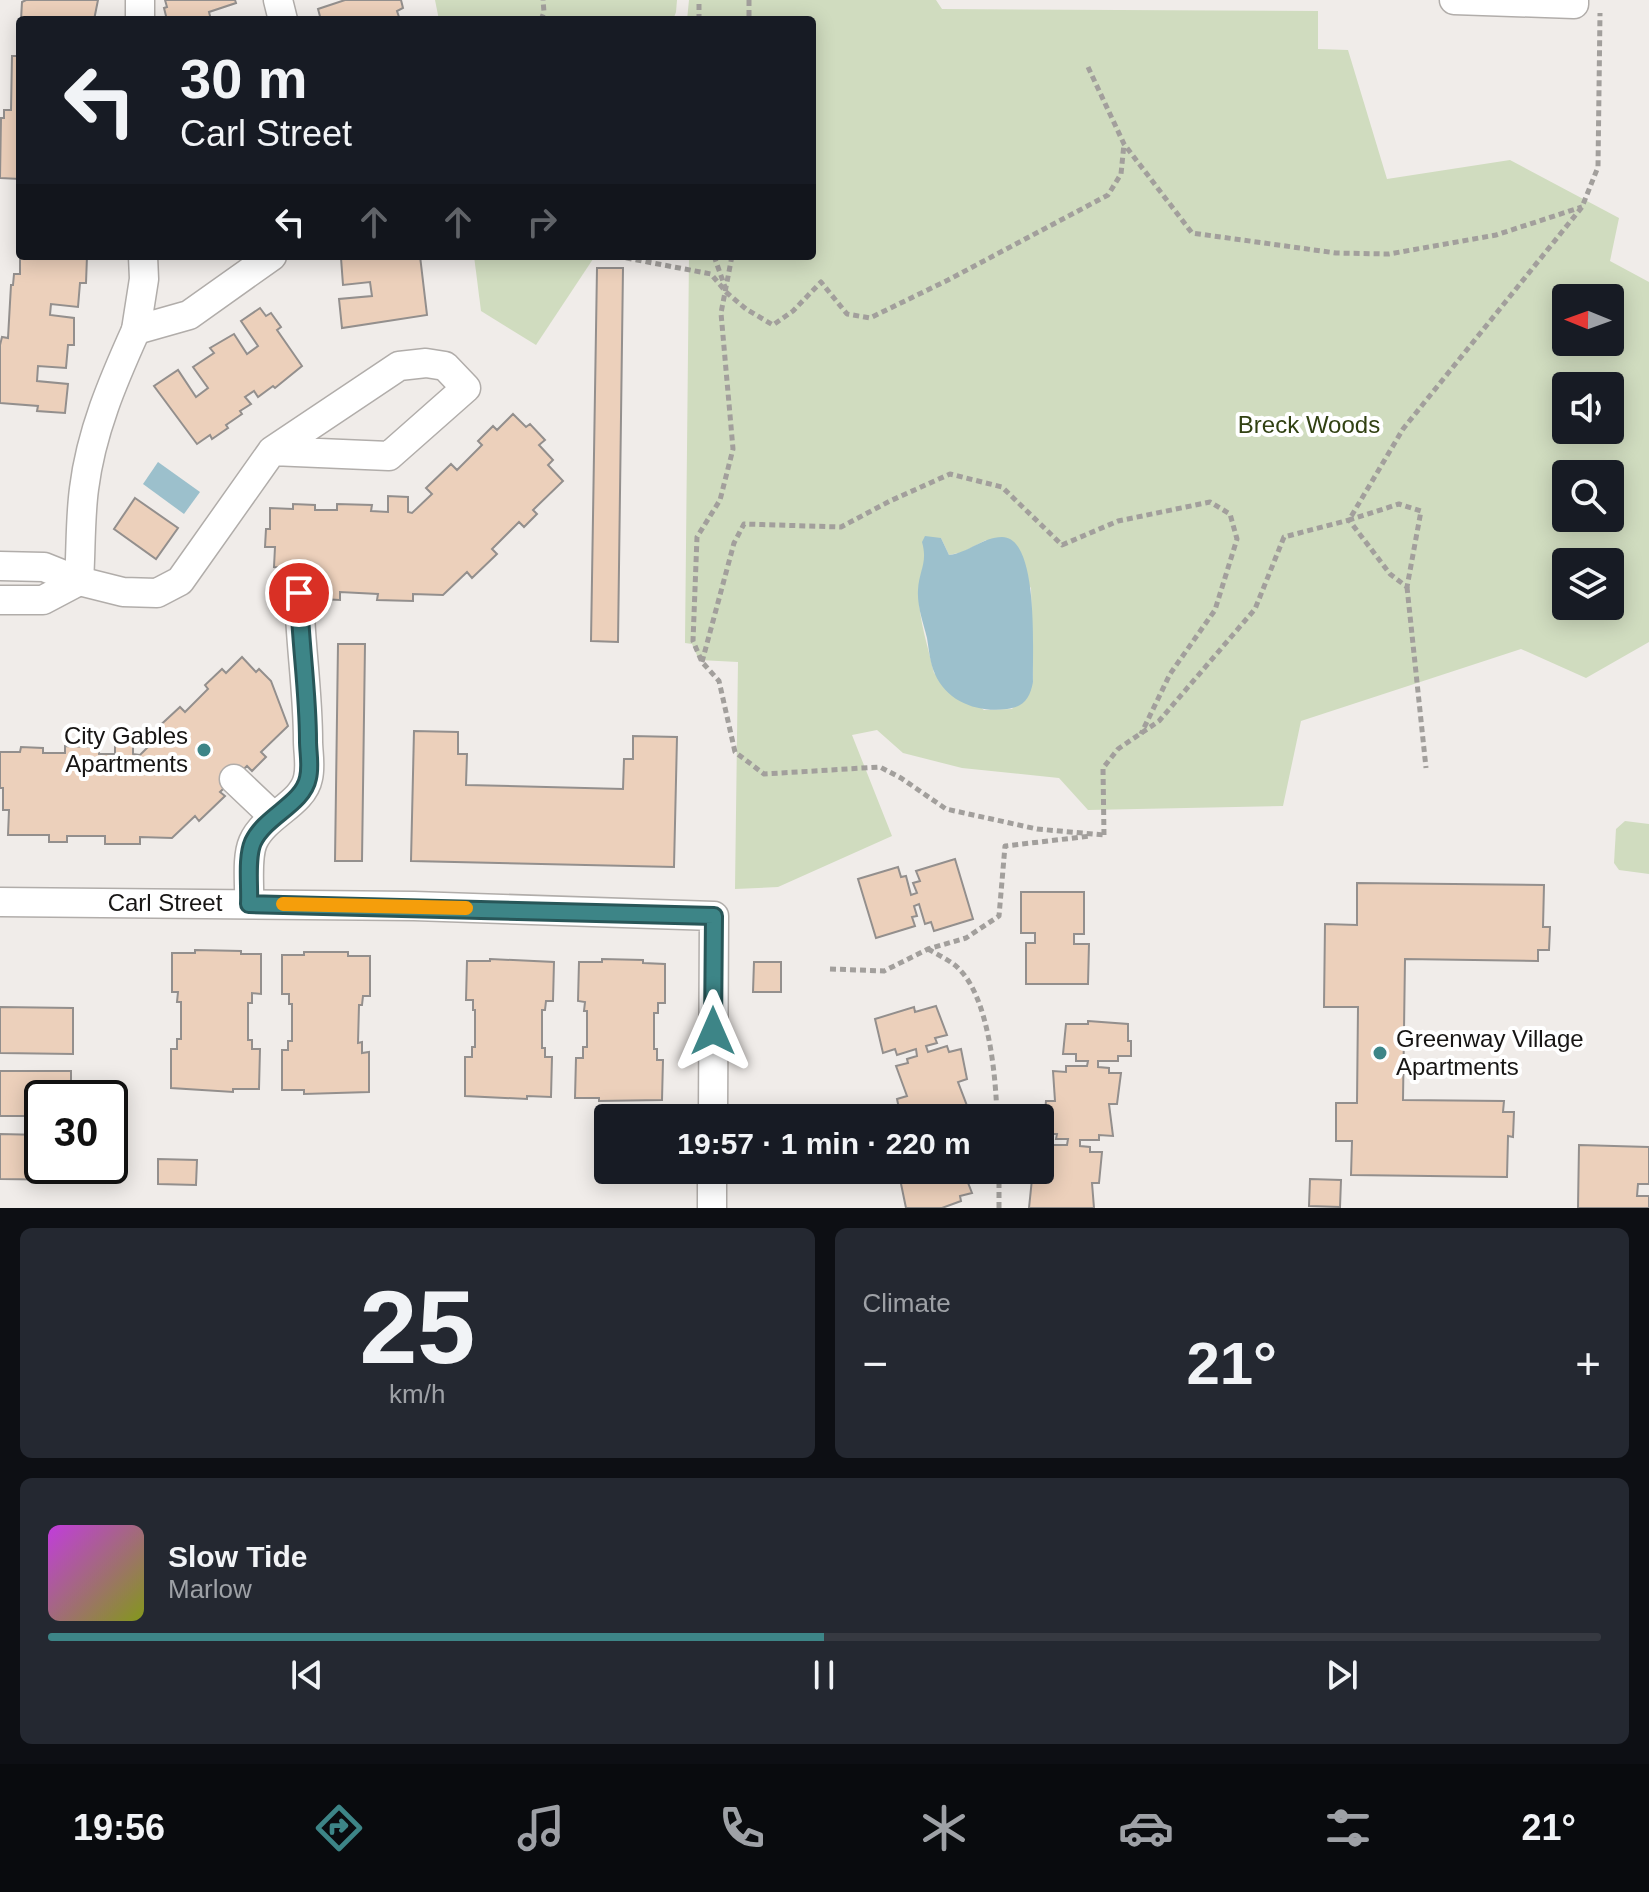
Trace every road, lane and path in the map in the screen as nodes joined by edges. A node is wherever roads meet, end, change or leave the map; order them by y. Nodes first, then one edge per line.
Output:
1 (1454, 0) edge
2 (1574, 2) edge
3 (1088, 67) dead end
4 (1124, 144) junction
5 (1582, 207) junction
6 (143, 260) edge
7 (266, 260) edge
8 (637, 260) edge
9 (715, 260) edge
10 (731, 260) edge
11 (726, 292) junction
12 (136, 330) junction
13 (272, 451) junction
14 (1349, 520) junction
15 (0, 566) edge
16 (79, 581) junction
17 (1407, 587) junction
18 (299, 593) dead end
19 (0, 600) edge
20 (702, 662) junction
21 (1141, 735) junction
22 (1426, 768) dead end
23 (234, 779) dead end
24 (273, 816) junction
25 (1104, 835) junction
26 (0, 902) edge
27 (249, 904) junction
28 (928, 949) junction
29 (830, 969) dead end
30 (713, 1104) edge
31 (996, 1104) edge
32 (712, 1184) edge
33 (999, 1184) edge
34 (712, 1208) edge
35 (999, 1208) edge

1 - 2 street
2 - 5 path
3 - 4 path
4 - 5 path
4 - 11 path
5 - 14 path
6 - 12 street
7 - 12 street
8 - 11 path
9 - 11 path
10 - 11 path
11 - 20 path
12 - 16 street
13 - 13 street
13 - 16 street
14 - 17 path
14 - 17 path
14 - 21 path
15 - 16 street
16 - 19 street
17 - 22 path
18 - 24 street
20 - 21 path
20 - 25 path
21 - 25 path
23 - 24 street
24 - 27 street
25 - 28 path
26 - 27 street, Carl Street
27 - 30 street, Carl Street
28 - 29 path
28 - 31 path
32 - 34 street
33 - 35 path

